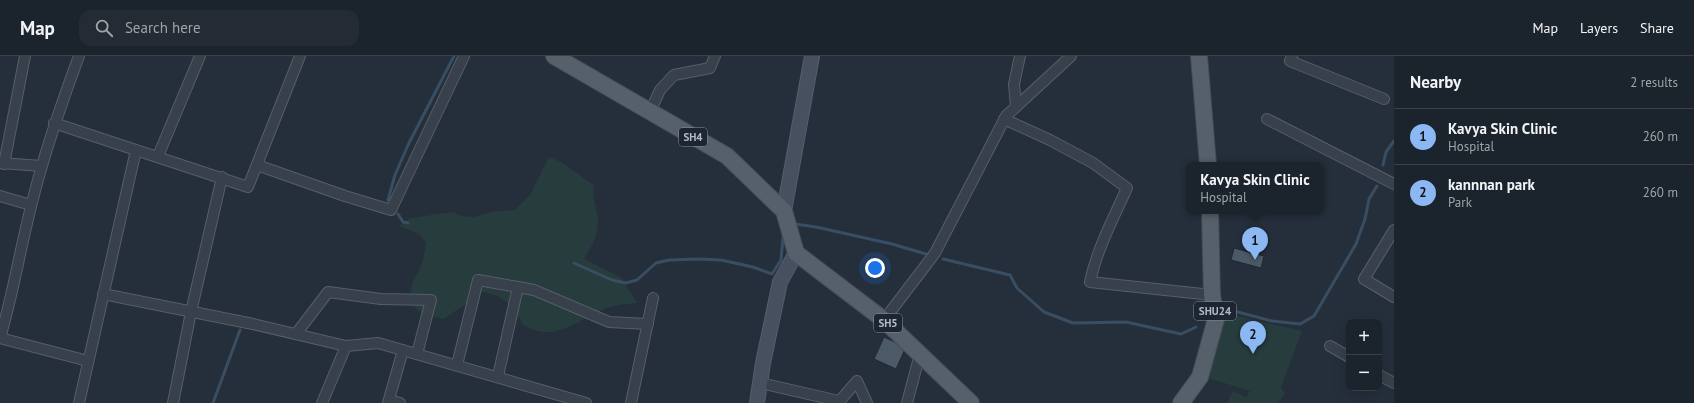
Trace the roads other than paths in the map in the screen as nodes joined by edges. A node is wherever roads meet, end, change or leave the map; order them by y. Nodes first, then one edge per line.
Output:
1 (25, 56) edge
2 (80, 56) edge
3 (200, 56) edge
4 (300, 56) edge
5 (464, 56) edge
6 (554, 56) edge
7 (715, 56) edge
8 (812, 56) edge
9 (1020, 56) edge
10 (1071, 56) edge
11 (1198, 56) edge
12 (1292, 56) edge
13 (1384, 99) dead end
14 (1016, 107) junction
15 (650, 112) junction
16 (1004, 119) junction
17 (1267, 119) dead end
18 (54, 122) junction
19 (136, 150) junction
20 (158, 156) junction
21 (1208, 162) edge
22 (2, 164) edge
23 (257, 164) junction
24 (42, 166) junction
25 (222, 177) junction
26 (1394, 184) edge
27 (0, 196) edge
28 (31, 205) junction
29 (784, 211) junction
30 (1210, 214) edge
31 (1394, 230) edge
32 (796, 252) junction
33 (518, 287) junction
34 (103, 294) junction
35 (1212, 295) junction
36 (1394, 297) edge
37 (653, 298) dead end
38 (191, 312) junction
39 (884, 320) junction
40 (648, 324) junction
41 (296, 334) junction
42 (0, 338) edge
43 (346, 346) junction
44 (1330, 346) dead end
45 (402, 350) junction
46 (417, 354) junction
47 (920, 354) junction
48 (1346, 355) edge
49 (88, 361) junction
50 (457, 365) junction
51 (498, 376) junction
52 (1382, 377) edge
53 (760, 383) junction
54 (1394, 383) edge
55 (389, 402) edge
56 (582, 402) edge
57 (838, 402) edge
58 (79, 403) edge
59 (172, 403) edge
60 (322, 403) edge
61 (400, 403) edge
62 (631, 403) edge
63 (757, 403) edge
64 (867, 403) edge
65 (907, 403) edge
66 (971, 403) edge
67 (1181, 403) edge

1 - 22 street
2 - 18 street
3 - 20 street
4 - 23 street
5 - 23 street
6 - 15 main road, SH4
7 - 15 street
8 - 29 main road
9 - 14 street
10 - 14 street
11 - 21 main road
12 - 13 street
14 - 16 street
15 - 29 main road, SH4
16 - 35 street
16 - 39 street
17 - 26 street
18 - 19 street
18 - 24 street
19 - 20 street
19 - 34 street
20 - 25 street
22 - 24 street
23 - 25 street
24 - 28 street
25 - 38 street
27 - 28 street
28 - 42 street
29 - 32 main road, SH4
30 - 35 main road, SHU24
31 - 36 street
32 - 39 main road, SH5
32 - 53 main road
33 - 40 street
33 - 50 street
33 - 51 street
34 - 38 street
34 - 49 street
35 - 67 main road, SHU24
37 - 40 street
38 - 41 street
38 - 59 street
39 - 47 main road, SH5
40 - 62 street
41 - 43 street
41 - 46 street
42 - 49 street
43 - 45 street
43 - 60 street
44 - 48 street
45 - 46 street
45 - 55 street
46 - 50 street
47 - 65 street
47 - 66 main road, SH5
49 - 58 street
50 - 51 street
51 - 56 street
52 - 54 street
53 - 57 street
53 - 63 main road
55 - 61 street
57 - 64 street

